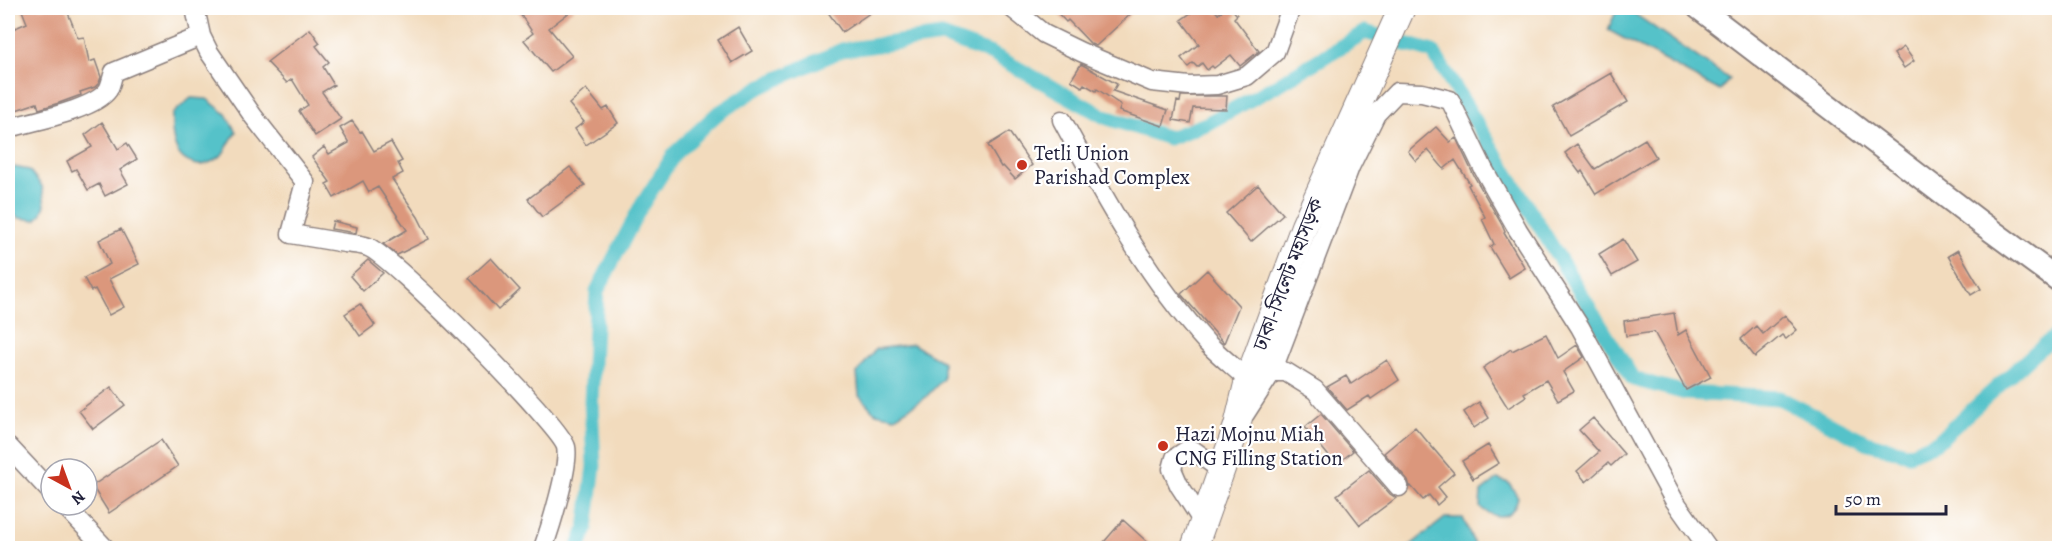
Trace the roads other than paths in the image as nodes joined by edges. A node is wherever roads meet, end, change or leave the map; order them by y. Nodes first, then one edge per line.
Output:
1 (195, 8) edge
2 (1012, 8) edge
3 (1291, 8) edge
4 (1402, 8) edge
5 (1699, 8) edge
6 (201, 36) junction
7 (1062, 120) dead end
8 (8, 130) edge
9 (2057, 278) edge
10 (1260, 376) junction
11 (8, 446) edge
12 (1221, 470) junction
13 (39, 479) edge
14 (1399, 487) dead end
15 (75, 517) edge
16 (1203, 522) junction
17 (105, 549) edge
18 (543, 549) edge
19 (1194, 549) edge
20 (1708, 549) edge

1 - 6 street
2 - 3 street
4 - 10 highway, ঢাকা-সিলেট মহাসড়ক
5 - 9 main road
6 - 8 street
6 - 18 street
7 - 10 street
10 - 12 highway, ঢাকা-সিলেট মহাসড়ক
10 - 14 street
10 - 20 street
11 - 13 street
12 - 16 highway, ঢাকা-সিলেট মহাসড়ক
12 - 16 street
15 - 17 street
16 - 19 highway, ঢাকা-সিলেট মহাসড়ক

